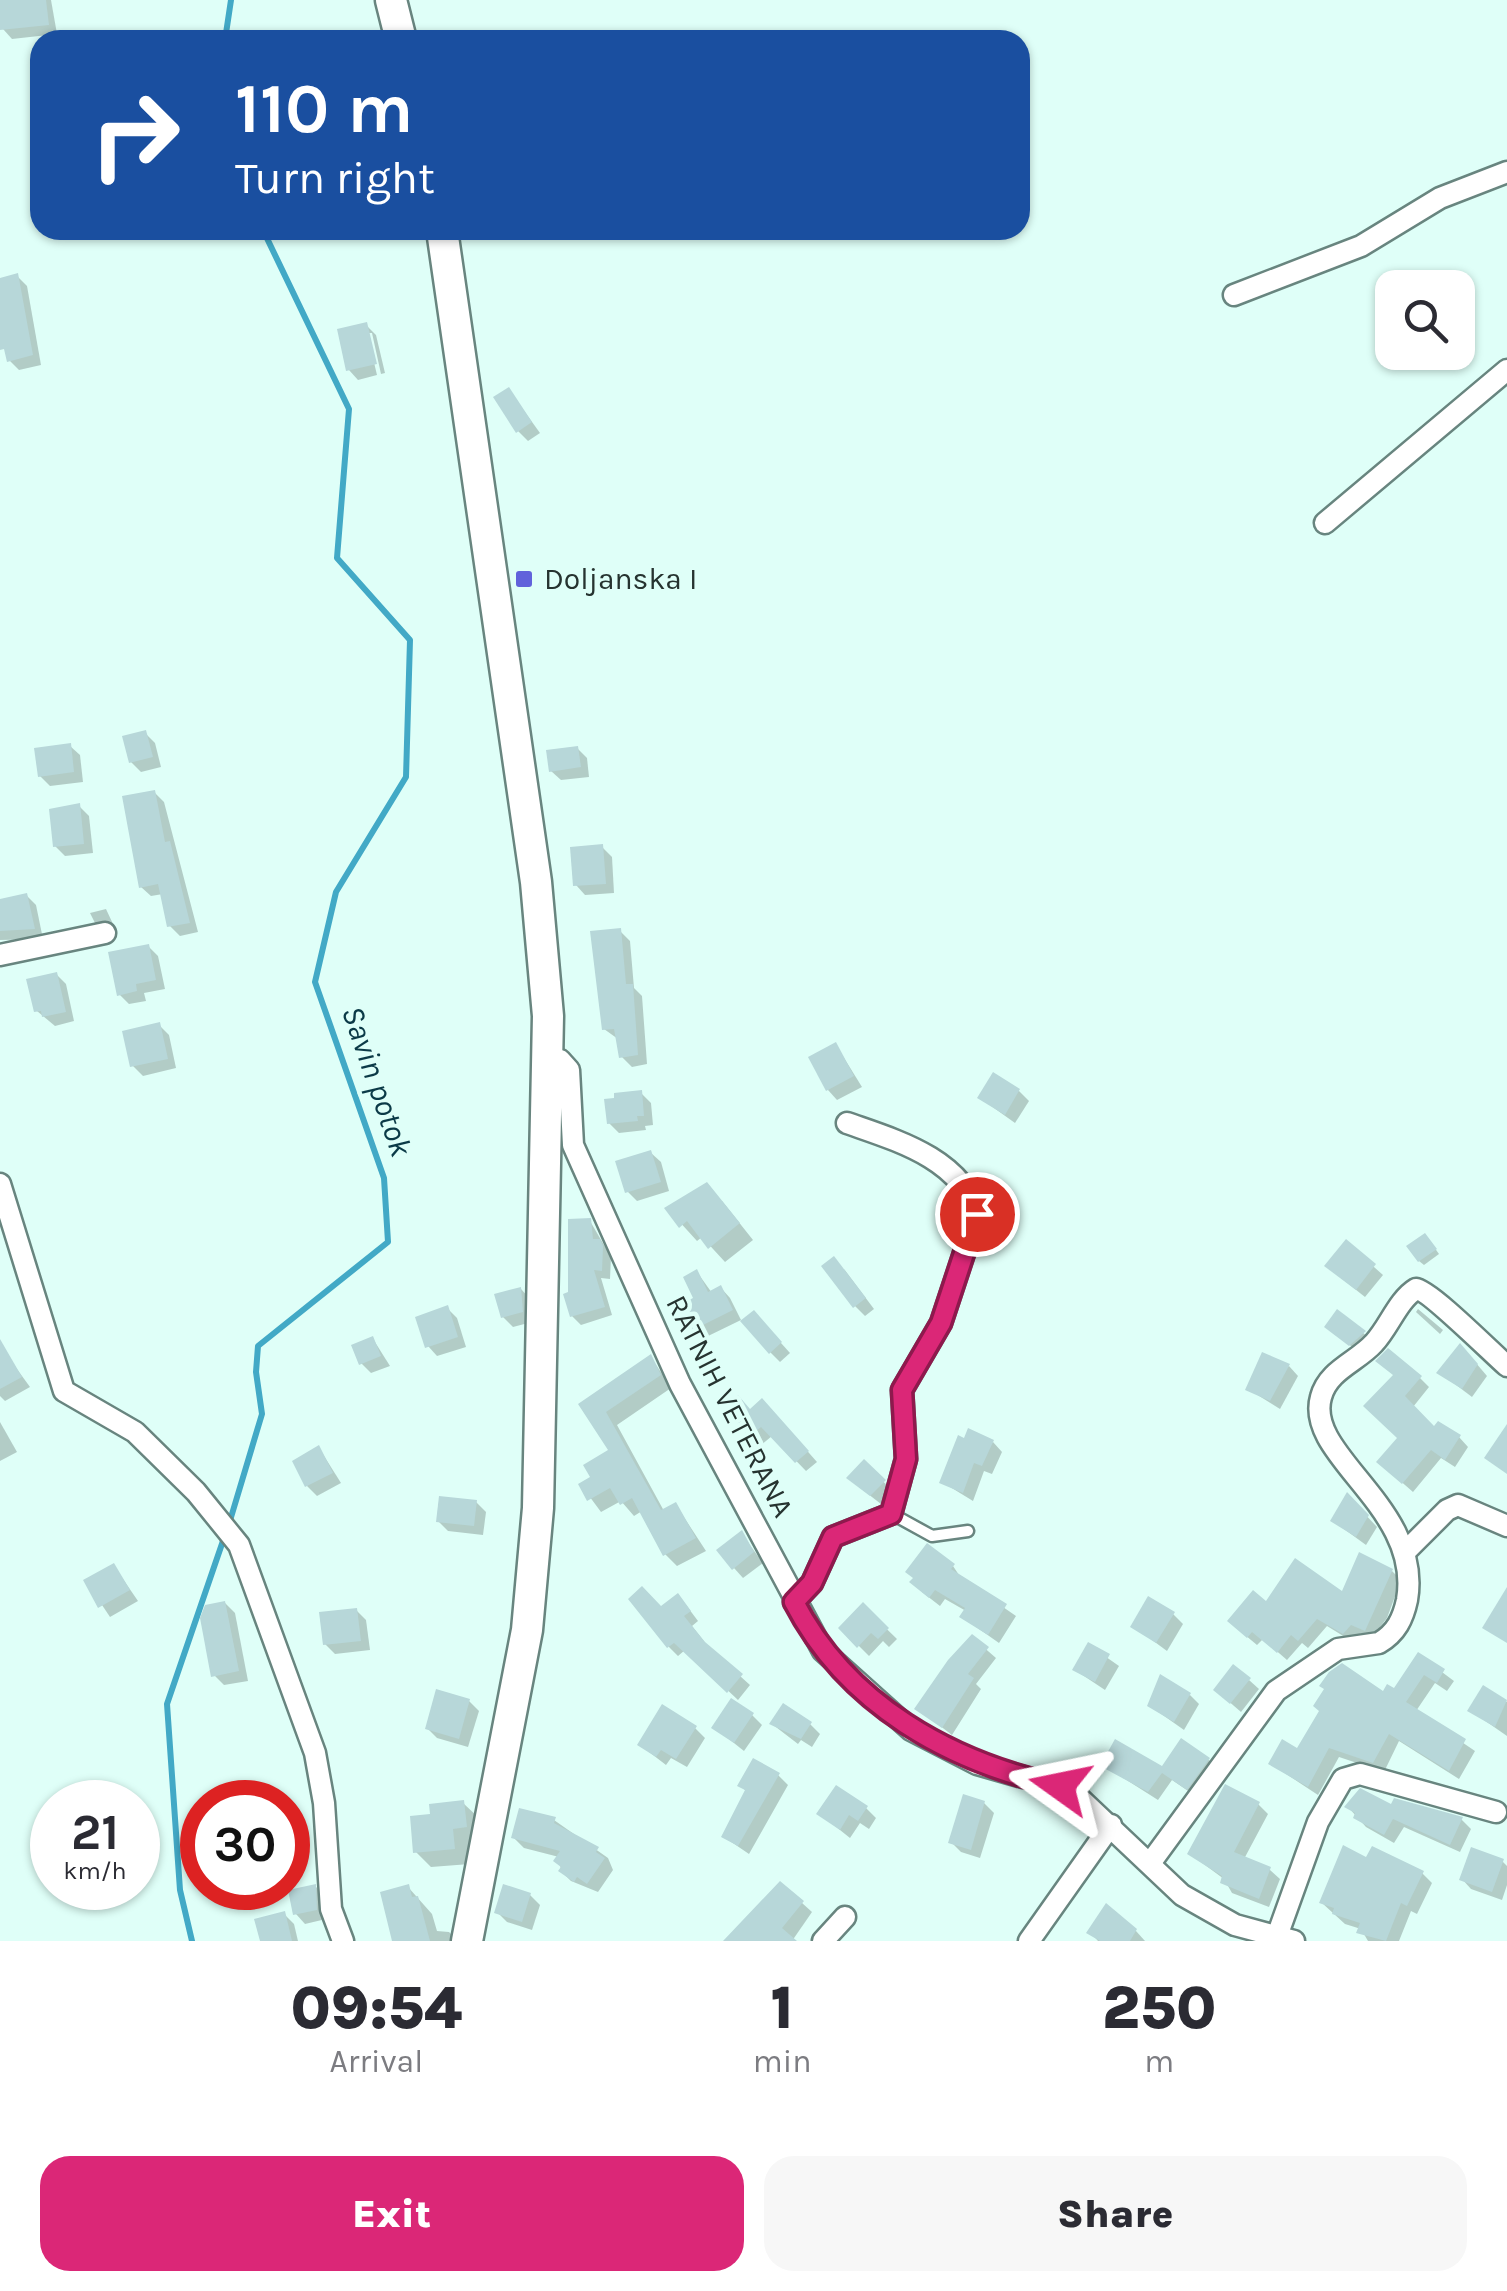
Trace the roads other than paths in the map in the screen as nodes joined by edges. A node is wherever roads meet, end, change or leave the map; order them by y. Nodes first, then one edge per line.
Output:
1 (391, 0) edge
2 (398, 30) edge
3 (1507, 172) edge
4 (443, 240) edge
5 (1234, 295) dead end
6 (1507, 370) edge
7 (1325, 523) dead end
8 (105, 933) dead end
9 (0, 955) edge
10 (547, 1057) junction
11 (847, 1123) dead end
12 (0, 1184) edge
13 (1507, 1366) edge
14 (891, 1514) junction
15 (1507, 1526) edge
16 (968, 1531) dead end
17 (1406, 1551) junction
18 (794, 1602) junction
19 (1496, 1812) dead end
20 (1112, 1825) junction
21 (1151, 1862) junction
22 (846, 1916) dead end
23 (1282, 1940) edge
24 (343, 1941) edge
25 (467, 1941) edge
26 (823, 1941) edge
27 (1029, 1941) edge

1 - 2 street
3 - 5 street
4 - 10 street
6 - 7 street
8 - 9 street
10 - 18 street, RATNIH VETERANA
10 - 25 street
11 - 14 street
12 - 24 street
13 - 17 street
14 - 16 lane
14 - 18 street
15 - 17 street
17 - 21 street
18 - 20 street, RATNIH VETERANA
19 - 23 street
20 - 21 street, RATNIH VETERANA
20 - 27 street
21 - 23 street, RATNIH VETERANA
22 - 26 street

